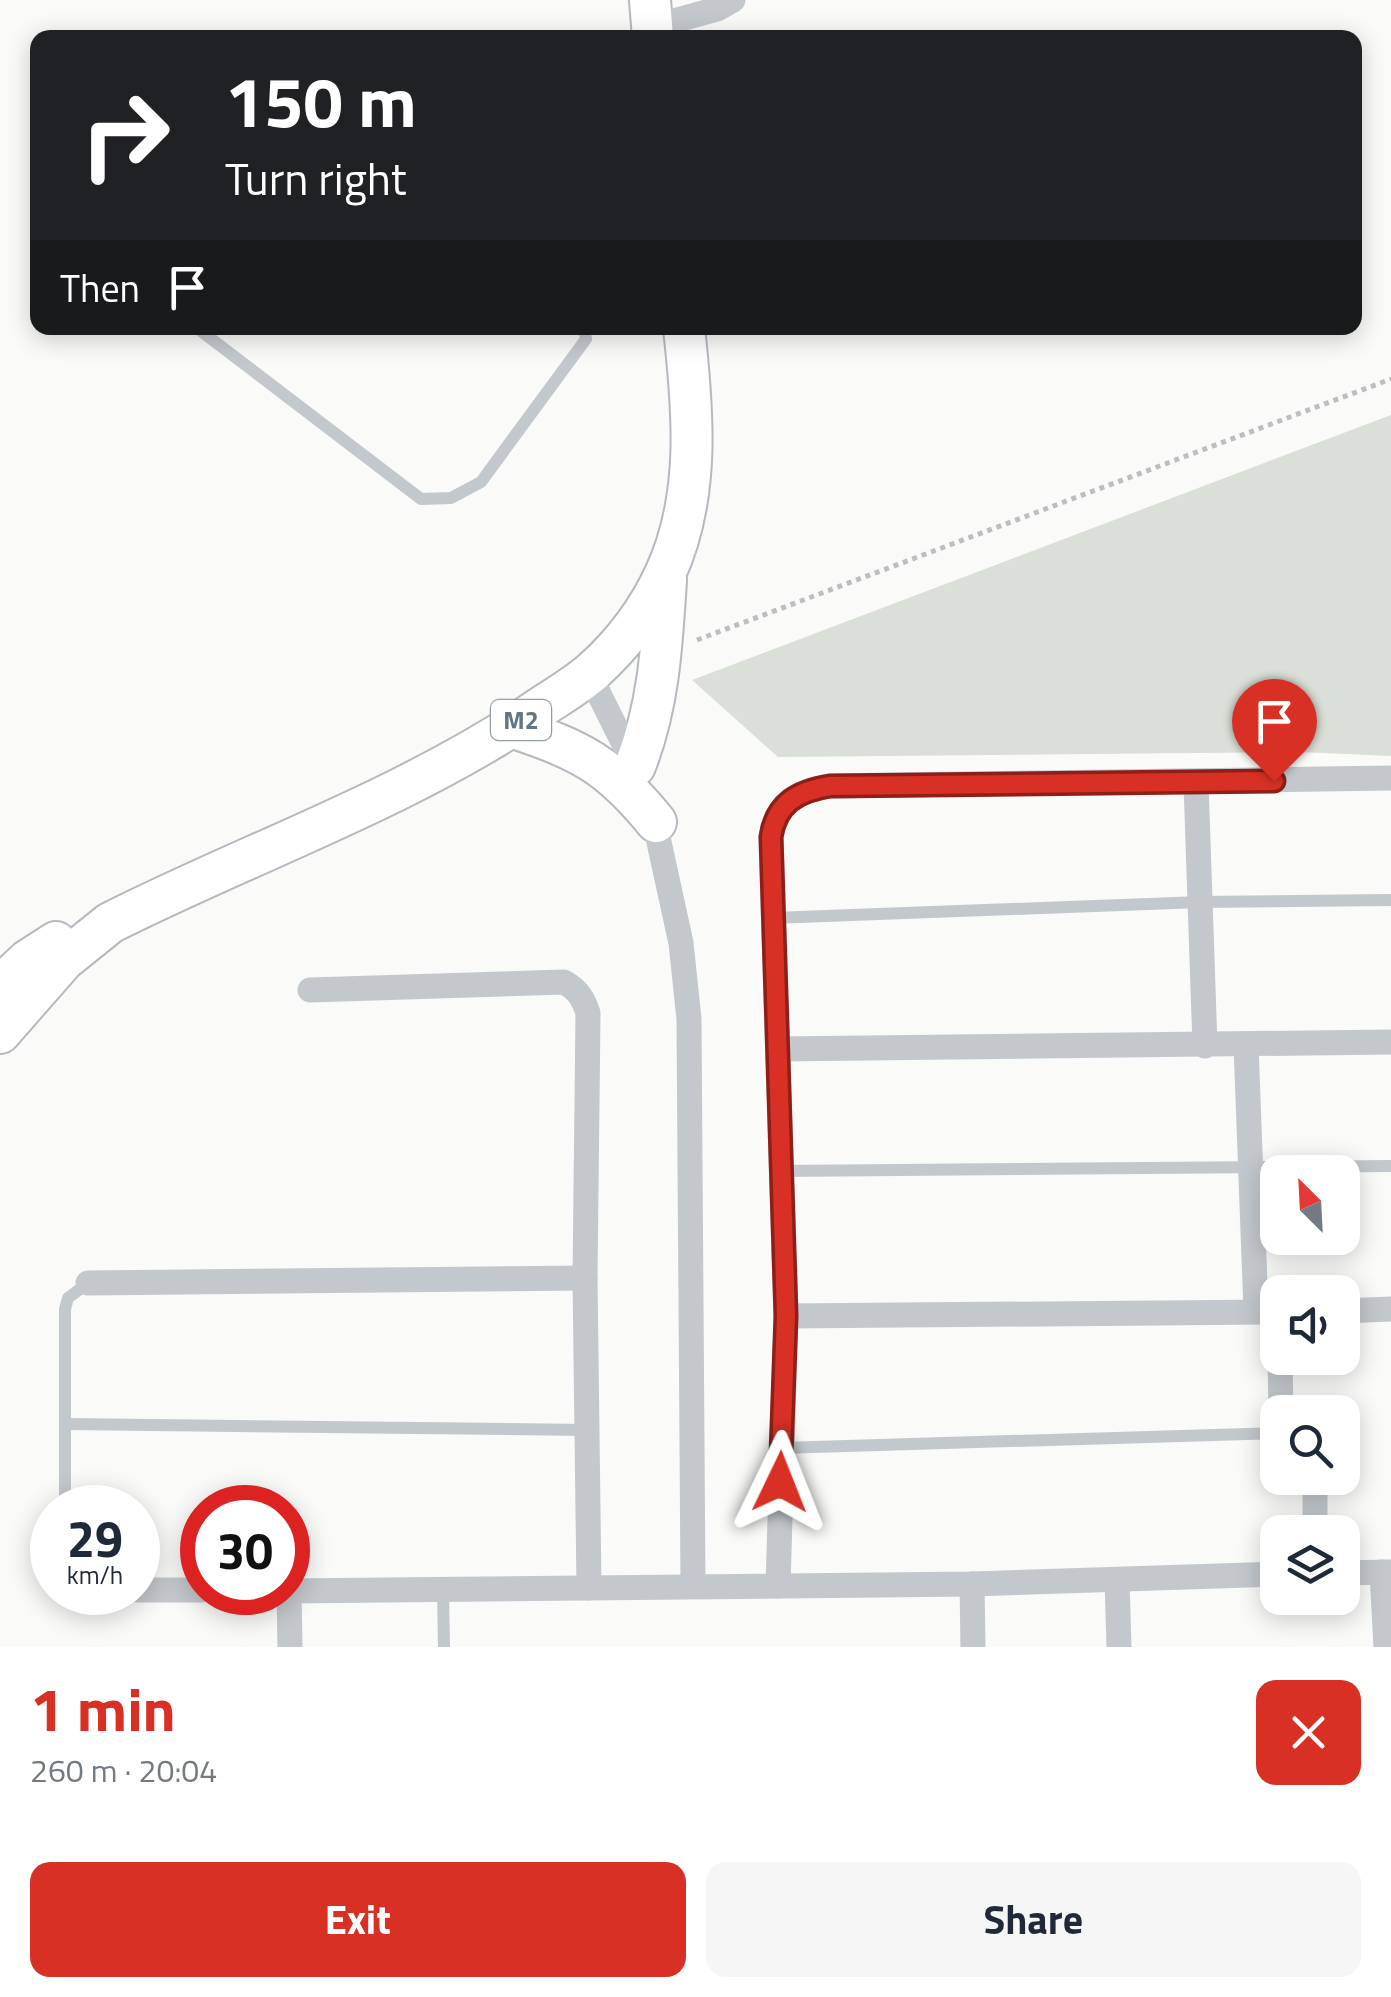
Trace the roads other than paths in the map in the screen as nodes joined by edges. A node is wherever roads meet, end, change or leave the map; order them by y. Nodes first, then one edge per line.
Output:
1 (733, 0) edge
2 (652, 22) edge
3 (206, 335) edge
4 (585, 335) edge
5 (685, 335) edge
6 (667, 571) junction
7 (589, 674) junction
8 (510, 727) junction
9 (635, 766) junction
10 (1391, 778) edge
11 (1196, 783) junction
12 (656, 822) junction
13 (1391, 900) edge
14 (1201, 902) junction
15 (773, 918) junction
16 (110, 923) junction
17 (0, 986) edge
18 (310, 990) dead end
19 (0, 1032) edge
20 (1391, 1042) edge
21 (1246, 1045) junction
22 (1205, 1046) junction
23 (778, 1049) junction
24 (1391, 1166) edge
25 (1252, 1168) junction
26 (779, 1171) junction
27 (1263, 1275) edge
28 (585, 1278) junction
29 (88, 1284) joint
30 (1391, 1309) edge
31 (1360, 1310) edge
32 (1260, 1312) edge
33 (786, 1316) junction
34 (67, 1424) junction
35 (588, 1430) junction
36 (1260, 1435) edge
37 (782, 1448) junction
38 (66, 1485) edge
39 (1360, 1572) edge
40 (1387, 1572) edge
41 (1260, 1575) edge
42 (1117, 1580) junction
43 (972, 1584) junction
44 (693, 1586) junction
45 (778, 1586) junction
46 (589, 1588) junction
47 (443, 1589) junction
48 (310, 1591) edge
49 (289, 1615) edge
50 (290, 1647) edge
51 (444, 1647) edge
52 (973, 1647) edge
53 (1119, 1647) edge
54 (1386, 1647) edge

1 - 2 street
3 - 4 lane
5 - 6 main road, M2
6 - 7 main road, M2
6 - 9 main road
7 - 8 main road, M2
7 - 9 street
8 - 12 main road
8 - 16 main road, M2
9 - 12 street
10 - 11 street
11 - 14 street
11 - 15 street
12 - 44 street
13 - 14 lane
14 - 15 lane
14 - 22 street
15 - 23 street
16 - 17 main road
16 - 19 main road, M2
18 - 28 street
20 - 21 street
21 - 22 street
21 - 25 street
22 - 23 street
23 - 26 street
24 - 25 lane
25 - 26 lane
25 - 27 street
26 - 33 street
28 - 29 street
28 - 35 street
29 - 34 lane
30 - 31 street
32 - 33 street
33 - 37 street
34 - 35 lane
34 - 38 lane
35 - 46 street
36 - 37 lane
37 - 45 street
39 - 40 street
40 - 54 street
41 - 42 street
42 - 43 street
42 - 53 street
43 - 45 street
43 - 52 street
44 - 45 street
44 - 46 street
46 - 47 street
47 - 48 street
47 - 51 lane
49 - 50 street

